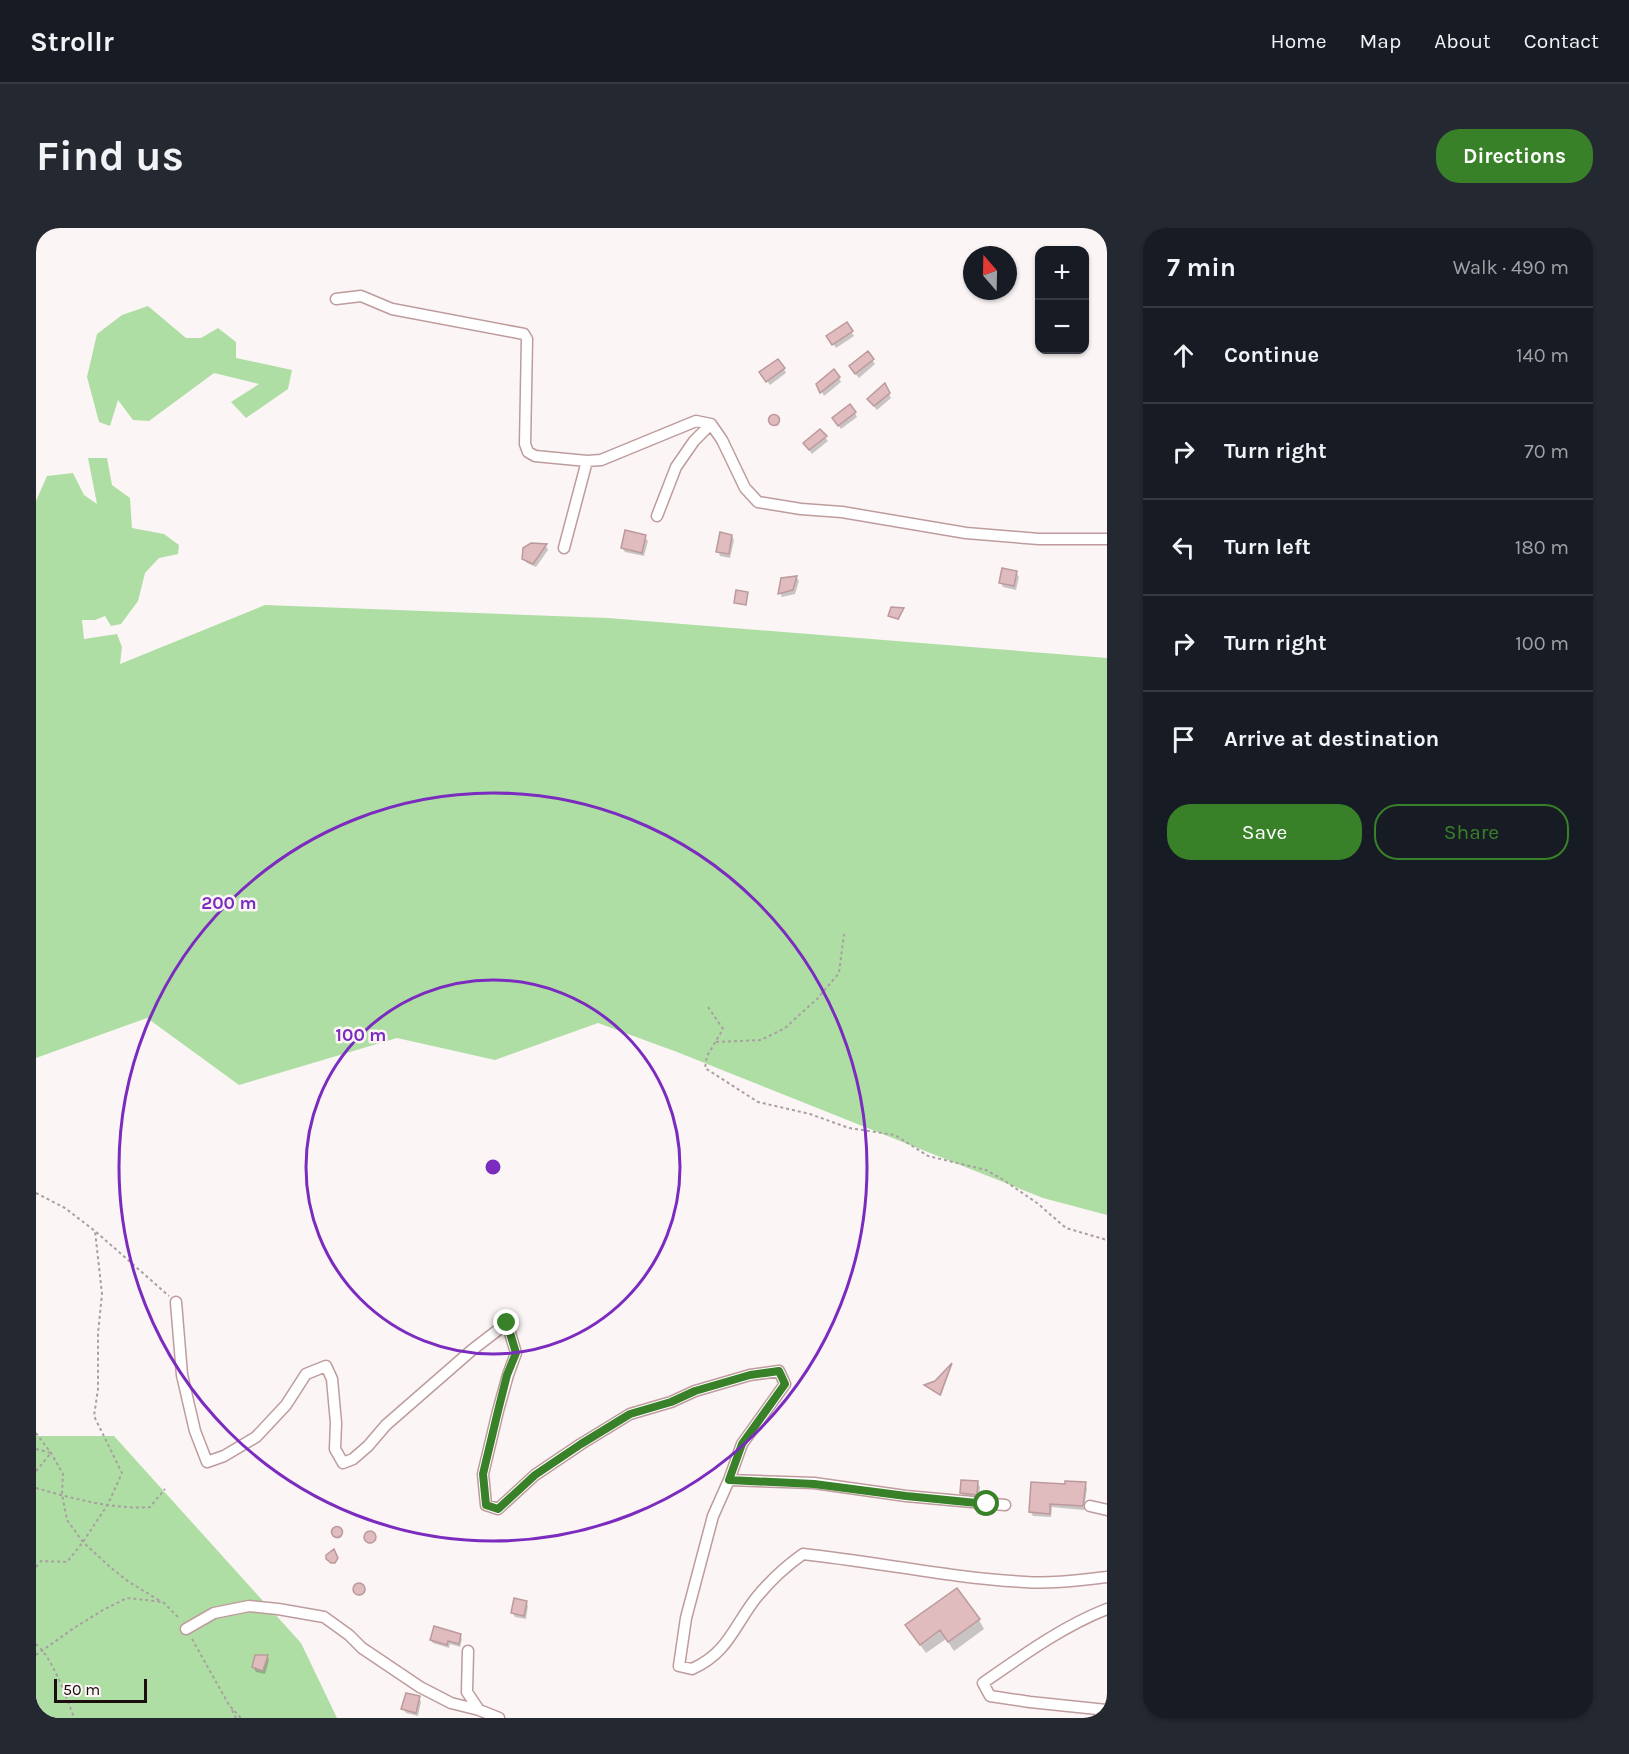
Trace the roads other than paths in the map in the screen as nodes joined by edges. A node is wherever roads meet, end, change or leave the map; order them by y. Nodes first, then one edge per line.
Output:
1 (336, 299) dead end
2 (711, 424) junction
3 (587, 460) junction
4 (657, 516) dead end
5 (1107, 539) edge
6 (564, 548) dead end
7 (176, 1302) road end
8 (729, 1480) junction
9 (1005, 1505) dead end
10 (1090, 1506) dead end
11 (1107, 1510) edge
12 (1107, 1576) edge
13 (1107, 1609) edge
14 (186, 1629) road end
15 (468, 1651) dead end
16 (479, 1710) junction
17 (1107, 1710) edge
18 (499, 1718) edge

1 - 3 street
2 - 3 street
2 - 4 street
2 - 5 street
3 - 6 street
7 - 8 street
8 - 9 street
8 - 12 street
10 - 11 street
13 - 17 street
14 - 16 street
15 - 16 street
16 - 18 street

